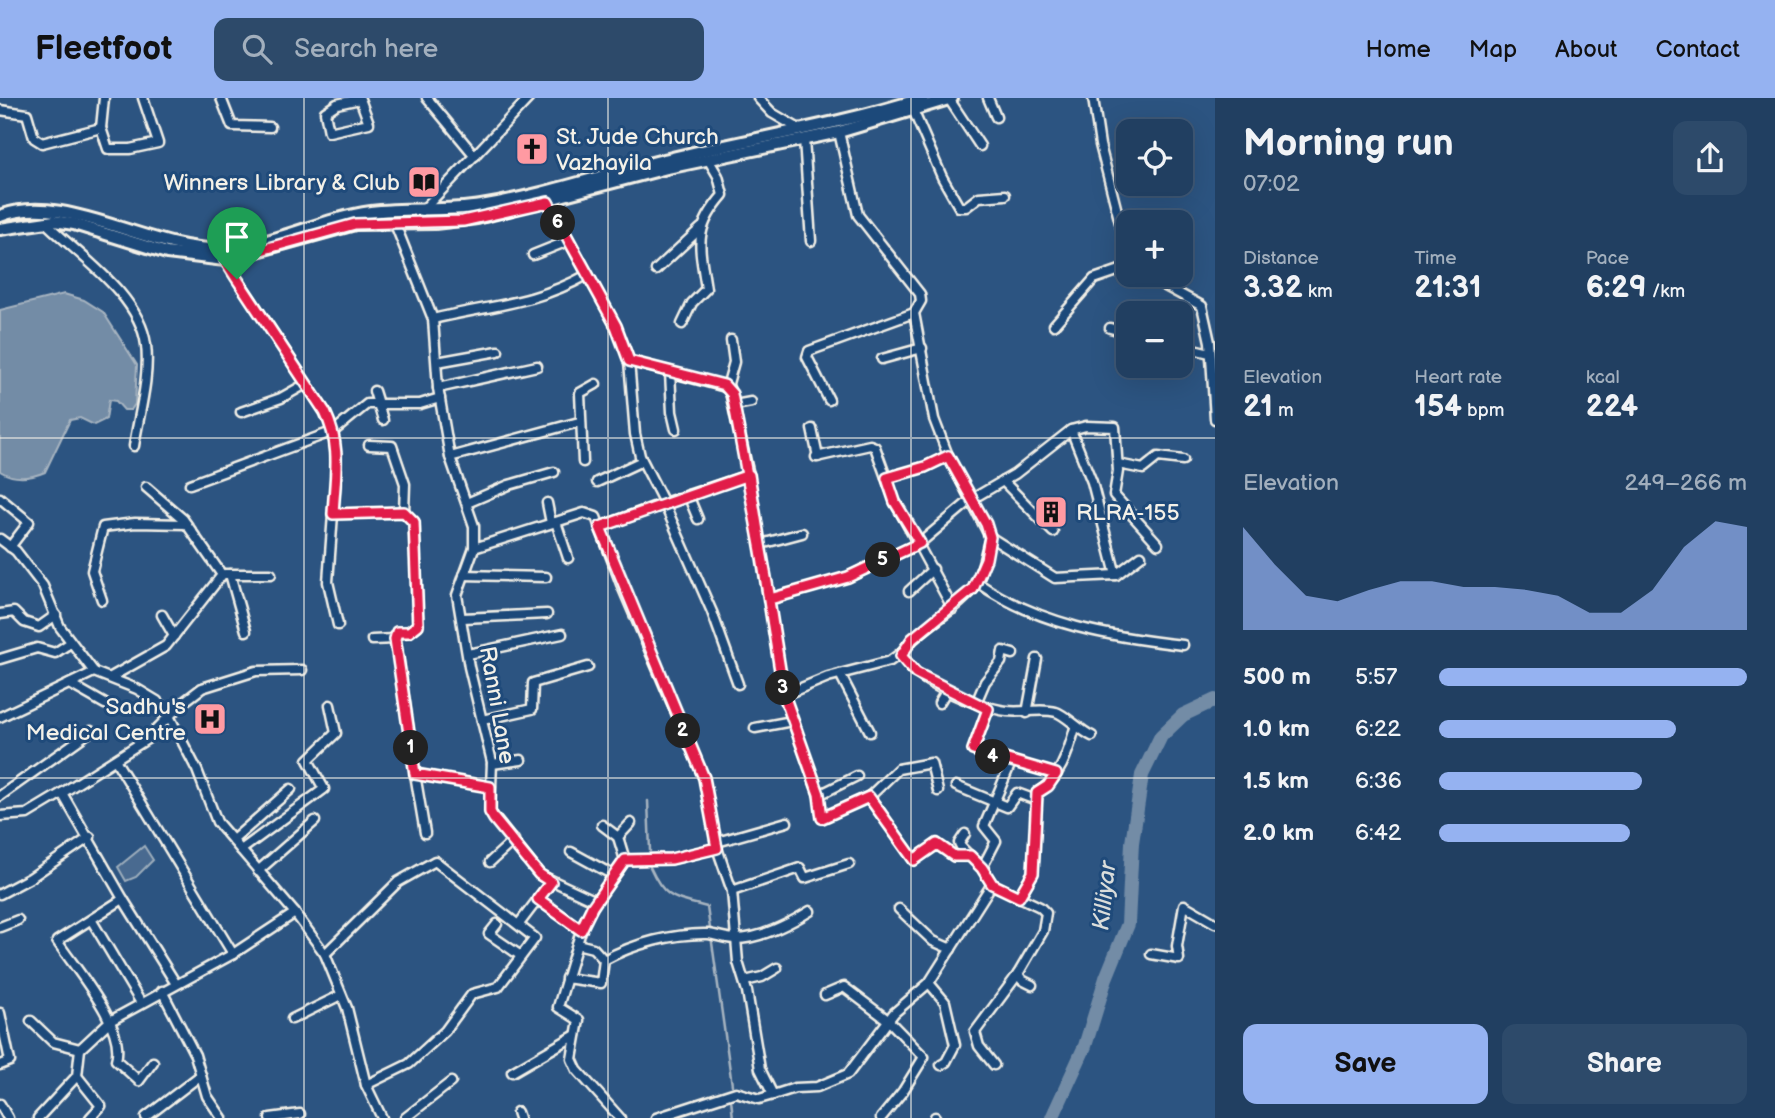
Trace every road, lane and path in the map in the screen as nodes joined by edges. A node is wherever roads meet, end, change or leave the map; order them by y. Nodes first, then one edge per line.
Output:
1 (104, 98) edge
2 (143, 98) edge
3 (221, 98) edge
4 (428, 98) edge
5 (529, 98) edge
6 (759, 98) edge
7 (923, 98) edge
8 (950, 98) edge
9 (988, 98) edge
10 (1093, 98) edge
11 (335, 101) edge
12 (0, 110) edge
13 (913, 110) junction
14 (996, 117) dead end
15 (270, 127) dead end
16 (101, 128) junction
17 (838, 128) junction
18 (802, 135) junction
19 (980, 146) dead end
20 (475, 156) junction
21 (708, 159) junction
22 (1005, 195) dead end
23 (546, 197) junction
24 (1120, 210) edge
25 (393, 211) junction
26 (422, 211) junction
27 (0, 216) edge
28 (45, 217) junction
29 (395, 224) junction
30 (701, 228) junction
31 (0, 229) edge
32 (568, 241) junction
33 (811, 241) dead end
34 (223, 255) junction
35 (533, 255) dead end
36 (656, 270) dead end
37 (1116, 271) edge
38 (587, 275) junction
39 (1167, 287) edge
40 (914, 313) junction
41 (433, 318) junction
42 (682, 324) dead end
43 (1054, 325) dead end
44 (1110, 328) dead end
45 (1116, 330) edge
46 (731, 340) dead end
47 (922, 348) junction
48 (1193, 349) edge
49 (498, 351) dead end
50 (1210, 353) junction
51 (881, 359) dead end
52 (629, 361) junction
53 (437, 362) junction
54 (537, 366) dead end
55 (670, 372) junction
56 (597, 384) dead end
57 (304, 385) junction
58 (726, 386) junction
59 (438, 388) junction
60 (374, 391) dead end
61 (440, 398) junction
62 (829, 400) dead end
63 (751, 402) dead end
64 (377, 404) junction
65 (734, 405) junction
66 (240, 412) dead end
67 (1215, 419) edge
68 (383, 420) dead end
69 (579, 422) junction
70 (676, 429) dead end
71 (812, 429) dead end
72 (1071, 430) junction
73 (334, 432) junction
74 (369, 445) dead end
75 (134, 446) dead end
76 (948, 456) junction
77 (450, 457) junction
78 (1183, 460) dead end
79 (642, 461) junction
80 (583, 462) dead end
81 (1118, 464) junction
82 (554, 472) dead end
83 (749, 475) junction
84 (887, 478) junction
85 (1003, 481) junction
86 (597, 482) dead end
87 (190, 484) dead end
88 (146, 487) dead end
89 (688, 495) junction
90 (0, 498) edge
91 (972, 499) junction
92 (467, 503) junction
93 (547, 503) dead end
94 (664, 503) junction
95 (404, 512) junction
96 (333, 514) junction
97 (698, 519) dead end
98 (553, 523) junction
99 (187, 524) junction
100 (600, 527) junction
101 (1053, 532) dead end
102 (802, 533) dead end
103 (990, 537) junction
104 (0, 539) edge
105 (920, 543) junction
106 (761, 544) junction
107 (1158, 544) dead end
108 (10, 547) junction
109 (474, 548) junction
110 (1141, 556) dead end
111 (568, 558) dead end
112 (933, 569) junction
113 (226, 574) junction
114 (271, 574) dead end
115 (464, 575) junction
116 (1116, 575) junction
117 (546, 577) dead end
118 (978, 583) junction
119 (909, 591) dead end
120 (770, 599) junction
121 (102, 600) dead end
122 (953, 609) junction
123 (0, 614) edge
124 (547, 614) dead end
125 (56, 615) junction
126 (162, 615) dead end
127 (463, 618) junction
128 (338, 625) dead end
129 (246, 631) dead end
130 (562, 634) dead end
131 (174, 636) junction
132 (395, 639) junction
133 (372, 640) dead end
134 (70, 643) junction
135 (1183, 645) dead end
136 (901, 653) junction
137 (468, 654) junction
138 (1013, 654) dead end
139 (0, 659) edge
140 (1037, 659) dead end
141 (587, 667) dead end
142 (302, 670) dead end
143 (94, 672) junction
144 (840, 674) junction
145 (111, 677) junction
146 (70, 684) junction
147 (738, 684) dead end
148 (947, 690) junction
149 (784, 695) junction
150 (939, 703) dead end
151 (976, 703) junction
152 (105, 704) dead end
153 (330, 705) dead end
154 (988, 709) junction
155 (1027, 713) junction
156 (0, 716) edge
157 (170, 717) junction
158 (482, 720) junction
159 (792, 721) junction
160 (755, 728) dead end
161 (1075, 728) junction
162 (91, 731) dead end
163 (870, 732) dead end
164 (1092, 736) dead end
165 (521, 760) dead end
166 (116, 761) junction
167 (1011, 763) junction
168 (492, 764) junction
169 (415, 774) junction
170 (1056, 774) junction
171 (857, 776) dead end
172 (956, 786) dead end
173 (490, 787) junction
174 (291, 789) dead end
175 (938, 792) dead end
176 (62, 793) junction
177 (819, 794) junction
178 (0, 796) edge
179 (869, 797) junction
180 (1036, 800) junction
181 (993, 803) junction
182 (0, 816) edge
183 (315, 821) dead end
184 (787, 822) dead end
185 (631, 823) dead end
186 (602, 825) dead end
187 (425, 833) dead end
188 (965, 834) dead end
189 (618, 837) junction
190 (90, 838) junction
191 (233, 840) junction
192 (514, 841) junction
193 (717, 845) junction
194 (241, 850) junction
195 (571, 852) dead end
196 (970, 856) junction
197 (625, 860) junction
198 (490, 862) dead end
199 (849, 864) dead end
200 (982, 868) junction
201 (258, 872) junction
202 (613, 875) junction
203 (551, 882) junction
204 (992, 884) junction
205 (732, 891) junction
206 (0, 894) edge
207 (1019, 897) junction
208 (123, 899) junction
209 (538, 899) junction
210 (596, 901) junction
211 (899, 908) dead end
212 (810, 911) dead end
213 (295, 913) junction
214 (18, 920) dead end
215 (92, 921) junction
216 (1215, 923) edge
217 (497, 924) dead end
218 (519, 924) junction
219 (0, 927) edge
220 (581, 930) junction
221 (735, 939) junction
222 (576, 944) junction
223 (951, 950) junction
224 (233, 954) junction
225 (325, 954) junction
226 (1151, 954) dead end
227 (521, 956) junction
228 (604, 960) junction
229 (777, 968) dead end
230 (1018, 974) junction
231 (566, 978) junction
232 (745, 981) junction
233 (929, 983) junction
234 (176, 984) junction
235 (1032, 985) dead end
236 (162, 991) junction
237 (341, 995) junction
238 (825, 995) dead end
239 (142, 1003) junction
240 (0, 1013) edge
241 (292, 1019) dead end
242 (32, 1021) dead end
243 (110, 1021) junction
244 (889, 1021) junction
245 (576, 1035) junction
246 (80, 1048) junction
247 (153, 1062) dead end
248 (0, 1065) edge
249 (941, 1065) dead end
250 (994, 1065) dead end
251 (512, 1072) dead end
252 (201, 1075) junction
253 (77, 1076) junction
254 (451, 1082) dead end
255 (366, 1085) junction
256 (773, 1095) junction
257 (0, 1104) edge
258 (300, 1114) dead end
259 (146, 1116) edge
260 (9, 1118) edge
261 (38, 1118) edge
262 (90, 1118) edge
263 (222, 1118) edge
264 (270, 1118) edge
265 (382, 1118) edge
266 (405, 1118) edge
267 (620, 1118) edge
268 (656, 1118) edge
269 (881, 1118) edge

1 - 16 street
2 - 16 street
3 - 15 street
4 - 20 street
5 - 20 street
6 - 18 street
7 - 17 main road
8 - 13 main road
8 - 19 street
9 - 14 street
10 - 24 street
11 - 11 street
12 - 16 street
13 - 17 main road
13 - 22 street
17 - 18 main road
17 - 40 street
18 - 21 main road
18 - 23 main road
18 - 33 street
20 - 26 street
21 - 23 main road
21 - 30 street
23 - 26 main road
23 - 29 main road
23 - 32 street
25 - 26 main road
25 - 29 main road
25 - 34 main road
27 - 28 main road
28 - 31 main road
28 - 34 main road
28 - 75 street
29 - 34 main road
29 - 41 street, Ranni Lane
30 - 36 street
30 - 42 street
32 - 35 street
32 - 38 street
34 - 57 street
37 - 43 street
38 - 41 street
38 - 52 street
39 - 50 street
40 - 47 street
40 - 62 street
41 - 53 street, Ranni Lane
44 - 45 street
46 - 58 street
47 - 51 street
47 - 76 street
48 - 50 street
49 - 53 street
50 - 67 street
52 - 55 street
52 - 79 street
53 - 59 street, Ranni Lane
54 - 59 street
55 - 58 street
55 - 70 street
56 - 69 street
57 - 66 street
57 - 73 street
58 - 65 street
59 - 61 street, Ranni Lane
60 - 64 street
61 - 64 street
61 - 77 street, Ranni Lane
63 - 65 street
64 - 68 street
64 - 73 street
65 - 83 street
69 - 77 street
69 - 80 street
71 - 84 street
72 - 81 street
72 - 85 street
72 - 116 street
73 - 87 street
73 - 96 street
74 - 95 street
76 - 84 street
76 - 91 street
77 - 92 street, Ranni Lane
78 - 81 street
79 - 86 street
79 - 94 street
81 - 107 street
82 - 92 street
83 - 89 street
83 - 106 street
84 - 105 street
85 - 91 street
85 - 101 street
88 - 99 street
89 - 94 street
89 - 97 street
90 - 108 street
91 - 103 street
91 - 105 street
92 - 109 street, Ranni Lane
93 - 98 street
94 - 100 street
94 - 147 street
95 - 96 street
95 - 132 street
96 - 128 street
98 - 100 street
98 - 109 street
98 - 111 street
99 - 113 street
99 - 121 street
100 - 193 street
102 - 106 street
103 - 116 street
103 - 118 street
104 - 108 street
105 - 112 street
105 - 120 street
106 - 120 street
108 - 125 street
109 - 115 street, Ranni Lane
110 - 116 street
112 - 119 street
112 - 122 street
113 - 114 street
113 - 129 street
113 - 131 street
115 - 117 street
115 - 127 street, Ranni Lane
118 - 122 street
118 - 135 street
120 - 149 street
122 - 136 street
123 - 125 street
124 - 127 street
125 - 134 street
126 - 131 street
127 - 137 street, Ranni Lane
130 - 137 street
131 - 145 street
132 - 133 street
132 - 169 street
134 - 139 street
134 - 143 street
136 - 144 street
136 - 148 street
137 - 158 street, Ranni Lane
138 - 151 street
140 - 155 street
141 - 158 street
142 - 157 street
143 - 145 street
143 - 146 street
144 - 149 street
144 - 163 street
145 - 157 street
146 - 152 street
146 - 156 street
148 - 150 street
148 - 151 street
149 - 159 street
151 - 154 street
153 - 194 street
154 - 155 street
154 - 167 street
155 - 161 street
157 - 166 street
157 - 191 street
158 - 168 street, Ranni Lane
159 - 160 street
159 - 177 street
161 - 164 street
161 - 170 street
162 - 178 street
165 - 168 street
166 - 176 street
166 - 224 street
167 - 170 street
167 - 181 street
168 - 173 street, Ranni Lane
169 - 173 street
169 - 187 street
170 - 180 street
171 - 177 street
172 - 181 street
173 - 192 street, Ranni Lane
174 - 191 street
175 - 179 street
176 - 182 street
176 - 190 street
177 - 179 street
179 - 196 street
180 - 181 street
180 - 207 street
181 - 200 street
183 - 201 street
184 - 193 street
185 - 189 street
186 - 189 street
188 - 196 street
189 - 197 street
190 - 206 street
190 - 208 street
191 - 194 street
192 - 198 street
192 - 203 street, Ranni Lane
193 - 197 street
193 - 205 street
194 - 201 street
195 - 202 street
196 - 200 street
197 - 202 street
199 - 205 street
200 - 204 street
201 - 213 street
202 - 210 street
203 - 209 street
203 - 210 street, Ranni Lane
204 - 207 street
204 - 223 street
205 - 221 street
207 - 230 street
208 - 215 street
208 - 234 street
209 - 218 street
209 - 220 street
210 - 220 street
211 - 223 street
212 - 221 street
213 - 224 street
213 - 225 street
214 - 219 street
215 - 239 street
215 - 243 street
216 - 226 street
217 - 227 street
218 - 225 street
218 - 227 street
220 - 222 street
221 - 228 street
221 - 232 street
222 - 228 street
222 - 231 street
223 - 233 street
224 - 234 street
225 - 237 street
227 - 255 street
228 - 231 street
229 - 232 street
230 - 235 street
230 - 250 street
231 - 245 street
232 - 256 street
233 - 244 street
233 - 249 street
234 - 236 street
236 - 239 street
236 - 252 street
237 - 241 street
237 - 255 street
238 - 244 street
239 - 243 street
240 - 248 street
242 - 246 street
243 - 246 street
243 - 247 street
244 - 256 street
244 - 269 street
245 - 251 street
245 - 267 street
246 - 253 street
252 - 259 street
252 - 263 street
253 - 261 street
253 - 262 street
254 - 266 street
255 - 265 street
256 - 268 street
257 - 260 street
258 - 264 street

